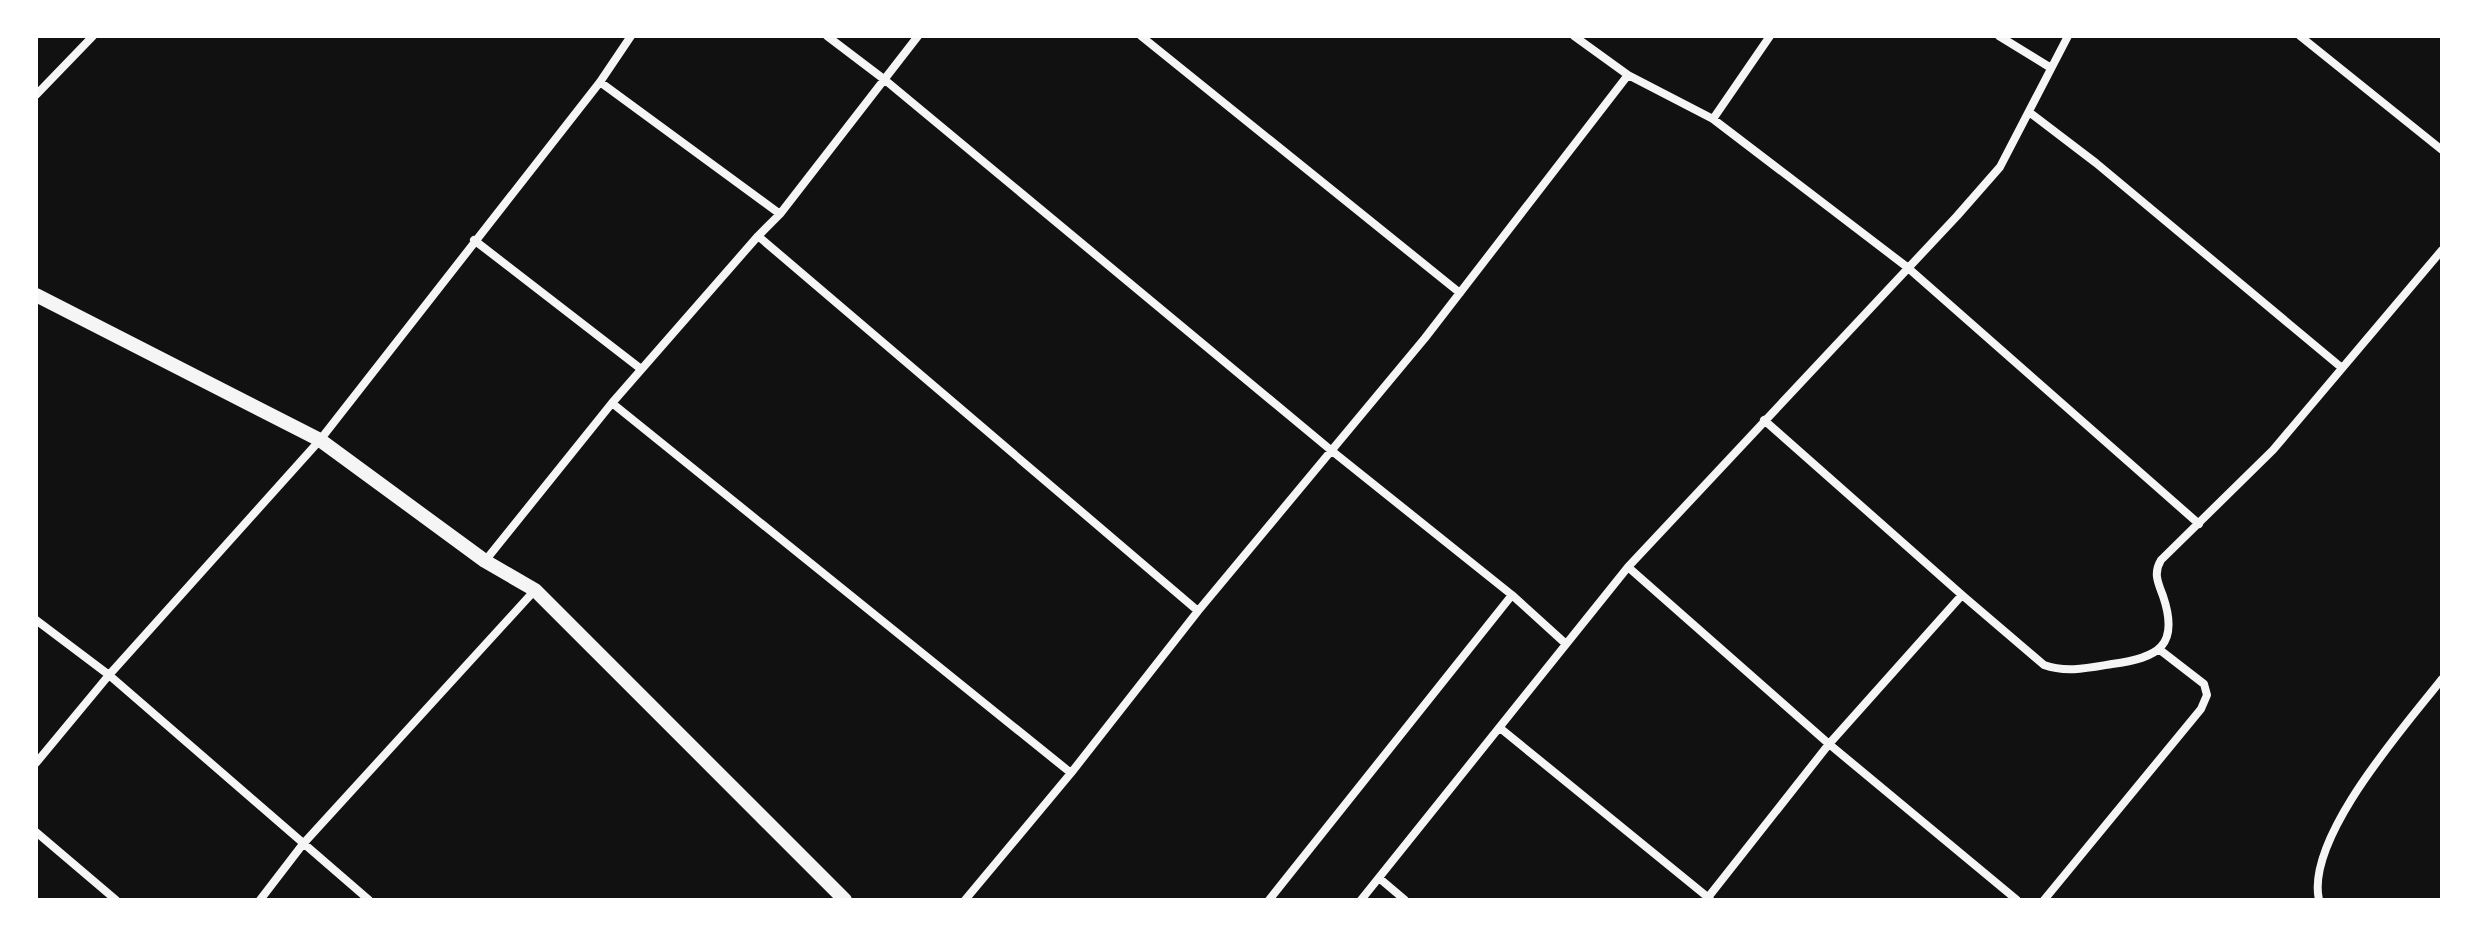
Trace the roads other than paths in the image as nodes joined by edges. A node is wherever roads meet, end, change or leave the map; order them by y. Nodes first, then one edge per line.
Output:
1 (93, 36) edge
2 (631, 36) edge
3 (827, 36) edge
4 (918, 36) edge
5 (1141, 36) edge
6 (1574, 36) edge
7 (1770, 36) edge
8 (1999, 36) edge
9 (2068, 36) edge
10 (2300, 36) edge
11 (2051, 68) junction
12 (1628, 75) junction
13 (885, 80) junction
14 (600, 82) junction
15 (36, 95) edge
16 (2029, 112) junction
17 (1713, 119) junction
18 (2442, 150) edge
19 (780, 214) junction
20 (758, 236) junction
21 (474, 240) junction
22 (2442, 250) edge
23 (1907, 267) junction
24 (1460, 293) junction
25 (36, 295) edge
26 (2342, 368) junction
27 (641, 369) junction
28 (612, 403) junction
29 (1764, 420) junction
30 (320, 440) junction
31 (1332, 451) junction
32 (2199, 524) junction
33 (485, 561) junction
34 (1628, 567) junction
35 (535, 590) junction
36 (1512, 595) junction
37 (1962, 595) junction
38 (1198, 611) junction
39 (36, 620) edge
40 (1566, 644) junction
41 (2160, 650) junction
42 (109, 675) junction
43 (2442, 679) edge
44 (1500, 728) junction
45 (1829, 744) junction
46 (36, 763) edge
47 (1071, 773) junction
48 (36, 832) edge
49 (303, 844) junction
50 (1379, 878) junction
51 (1708, 899) edge
52 (116, 900) edge
53 (260, 900) edge
54 (369, 900) edge
55 (845, 900) edge
56 (965, 900) edge
57 (1269, 900) edge
58 (1361, 900) edge
59 (1405, 900) edge
60 (2017, 900) edge
61 (2044, 900) edge
62 (2319, 900) edge

1 - 15 street
2 - 14 street
3 - 13 street
4 - 13 street
5 - 24 street
6 - 12 street
7 - 17 street
8 - 11 street
9 - 11 street
10 - 18 street
11 - 16 street
12 - 17 street
12 - 24 street
13 - 19 street
13 - 31 street
14 - 19 street
14 - 21 street
16 - 23 street
16 - 26 street
17 - 23 street
19 - 20 street
20 - 27 street
20 - 38 street
21 - 27 street
21 - 30 street
22 - 26 street
23 - 29 street
23 - 32 street
24 - 31 street
25 - 30 street
26 - 32 street
27 - 28 street
28 - 33 street
28 - 47 street
29 - 34 street
29 - 37 street
30 - 33 street
30 - 42 street
31 - 36 street
31 - 38 street
32 - 41 street
33 - 35 street
34 - 40 street
34 - 45 street
35 - 49 street
35 - 55 street
36 - 40 street
36 - 57 street
37 - 41 street
37 - 45 street
38 - 47 street
39 - 42 street
40 - 44 street
41 - 61 street
42 - 46 street
42 - 49 street
43 - 62 street
44 - 50 street
44 - 51 street
45 - 51 street
45 - 60 street
47 - 56 street
48 - 52 street
49 - 53 street
49 - 54 street
50 - 58 street
50 - 59 street

